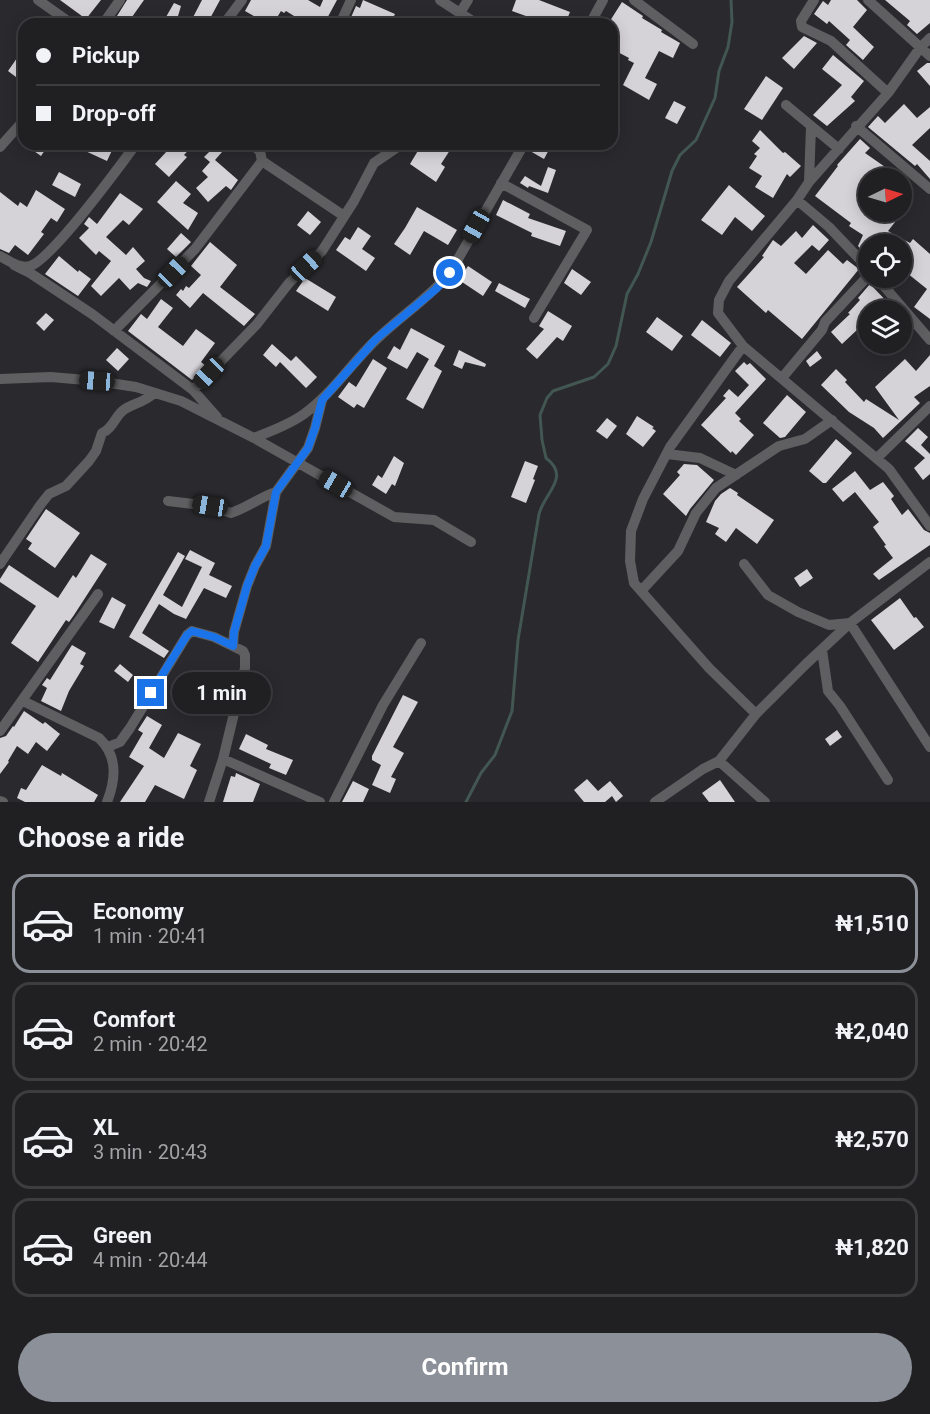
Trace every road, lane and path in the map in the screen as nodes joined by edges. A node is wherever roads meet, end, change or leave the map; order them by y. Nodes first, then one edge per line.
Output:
1 (38, 0) edge
2 (120, 0) edge
3 (242, 0) edge
4 (351, 0) edge
5 (440, 0) edge
6 (468, 0) edge
7 (603, 0) edge
8 (634, 0) edge
9 (814, 0) edge
10 (868, 0) edge
11 (460, 13) junction
12 (64, 18) edge
13 (107, 18) edge
14 (229, 18) edge
15 (343, 18) edge
16 (468, 18) edge
17 (593, 18) edge
18 (930, 38) edge
19 (693, 44) dead end
20 (920, 48) junction
21 (930, 56) edge
22 (888, 93) junction
23 (786, 105) dead end
24 (856, 126) junction
25 (18, 127) edge
26 (811, 127) junction
27 (0, 147) edge
28 (839, 148) junction
29 (131, 150) edge
30 (259, 150) edge
31 (393, 150) edge
32 (520, 150) edge
33 (262, 161) junction
34 (809, 182) junction
35 (501, 183) junction
36 (930, 189) edge
37 (797, 200) junction
38 (344, 216) junction
39 (0, 256) edge
40 (858, 257) edge
41 (15, 265) junction
42 (858, 287) edge
43 (887, 288) edge
44 (534, 318) dead end
45 (114, 331) junction
46 (928, 331) edge
47 (743, 346) junction
48 (782, 378) junction
49 (0, 380) edge
50 (193, 390) junction
51 (154, 393) junction
52 (322, 400) junction
53 (930, 406) edge
54 (832, 420) junction
55 (220, 421) junction
56 (254, 438) junction
57 (666, 454) junction
58 (877, 458) junction
59 (298, 462) junction
60 (736, 475) junction
61 (276, 492) junction
62 (168, 501) dead end
63 (930, 526) edge
64 (471, 542) dead end
65 (930, 562) edge
66 (0, 564) edge
67 (744, 564) dead end
68 (641, 591) junction
69 (98, 594) dead end
70 (850, 623) junction
71 (421, 643) dead end
72 (233, 646) junction
73 (822, 650) junction
74 (23, 701) junction
75 (756, 714) junction
76 (0, 731) edge
77 (108, 747) junction
78 (930, 747) edge
79 (223, 759) junction
80 (719, 761) junction
81 (888, 780) dead end
82 (107, 802) edge
83 (209, 802) edge
84 (320, 802) edge
85 (334, 802) edge
86 (655, 802) edge
87 (765, 802) edge

1 - 12 street
2 - 13 street
3 - 14 street
4 - 15 street
5 - 11 street
6 - 11 street
7 - 17 street
8 - 19 street
9 - 22 street
10 - 20 street
11 - 16 street
18 - 20 street
20 - 21 street
20 - 22 street
22 - 24 street
23 - 26 street
24 - 28 street
24 - 36 street
25 - 27 street
26 - 28 street
26 - 34 street
28 - 34 street
29 - 41 street
30 - 33 street
31 - 38 street
32 - 35 street
33 - 38 street
33 - 45 street
34 - 37 street
35 - 44 street
35 - 52 street
37 - 40 street
37 - 47 street
38 - 50 street
39 - 41 street
41 - 45 street
42 - 48 street
43 - 46 street
45 - 50 street
47 - 48 street
47 - 57 street
48 - 54 street
49 - 51 street
50 - 55 street
51 - 55 street
51 - 66 street
52 - 56 street
52 - 59 street
53 - 58 street
54 - 58 street
54 - 60 street
55 - 56 street
56 - 59 street
57 - 60 street
57 - 68 street
58 - 63 street
59 - 61 street
59 - 64 street
60 - 68 street
61 - 62 street
61 - 72 street
65 - 70 street
67 - 70 street
68 - 75 street
69 - 74 street
70 - 73 street
70 - 78 street
71 - 85 street
72 - 77 street
72 - 79 street
73 - 75 street
73 - 81 street
74 - 76 street
74 - 77 street
75 - 80 street
77 - 82 street
79 - 83 street
79 - 84 street
80 - 86 street
80 - 87 street

